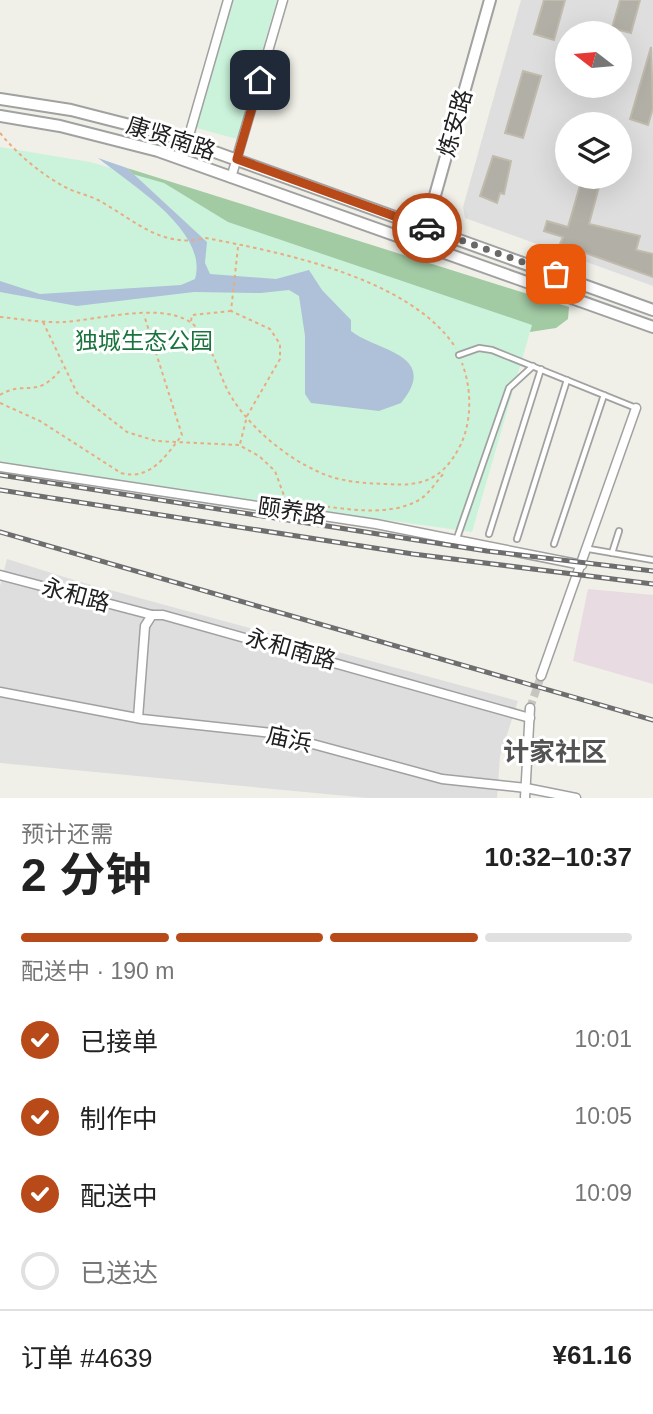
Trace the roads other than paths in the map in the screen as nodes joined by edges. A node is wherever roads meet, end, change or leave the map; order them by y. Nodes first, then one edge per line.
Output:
1 (228, 0) edge
2 (283, 0) edge
3 (490, 0) edge
4 (0, 99) edge
5 (0, 116) edge
6 (187, 142) junction
7 (237, 159) junction
8 (182, 160) junction
9 (232, 178) junction
10 (426, 227) junction
11 (421, 245) junction
12 (653, 310) edge
13 (653, 327) edge
14 (459, 355) road end
15 (533, 366) junction
16 (541, 369) junction
17 (568, 380) junction
18 (604, 395) junction
19 (636, 408) joint
20 (0, 467) edge
21 (618, 531) dead end
22 (489, 534) dead end
23 (457, 538) junction
24 (517, 539) dead end
25 (554, 544) dead end
26 (589, 548) junction
27 (612, 553) junction
28 (653, 560) edge
29 (582, 565) junction
30 (0, 575) edge
31 (152, 615) junction
32 (541, 676) tunnel mouth
33 (0, 692) edge
34 (530, 708) tunnel mouth
35 (138, 718) junction
36 (530, 718) junction
37 (526, 788) junction
38 (525, 798) edge
39 (576, 798) edge

1 - 6 street
2 - 7 street
3 - 10 street, 炼安路
4 - 6 street, 康贤南路
5 - 8 street, 康贤南路
6 - 7 street, 康贤南路
6 - 8 street
7 - 9 street
7 - 10 street, 康贤南路
8 - 9 street, 康贤南路
9 - 11 street, 康贤南路
10 - 11 street, 炼安路
10 - 12 street, 康贤南路
11 - 13 street, 康贤南路
14 - 15 lane
15 - 16 lane
15 - 23 lane
16 - 17 lane
16 - 22 lane
17 - 18 lane
17 - 24 lane
18 - 19 lane
18 - 25 lane
19 - 26 street
20 - 23 street, 颐养路
21 - 27 lane
23 - 29 street, 颐养路
26 - 27 lane
26 - 29 street
27 - 28 lane
29 - 32 street
30 - 31 street, 永和路
31 - 35 street
31 - 36 street, 永和南路
33 - 35 street, 庙浜
34 - 36 street
35 - 37 street, 庙浜
36 - 37 street
37 - 38 street
37 - 39 street, 庙浜

